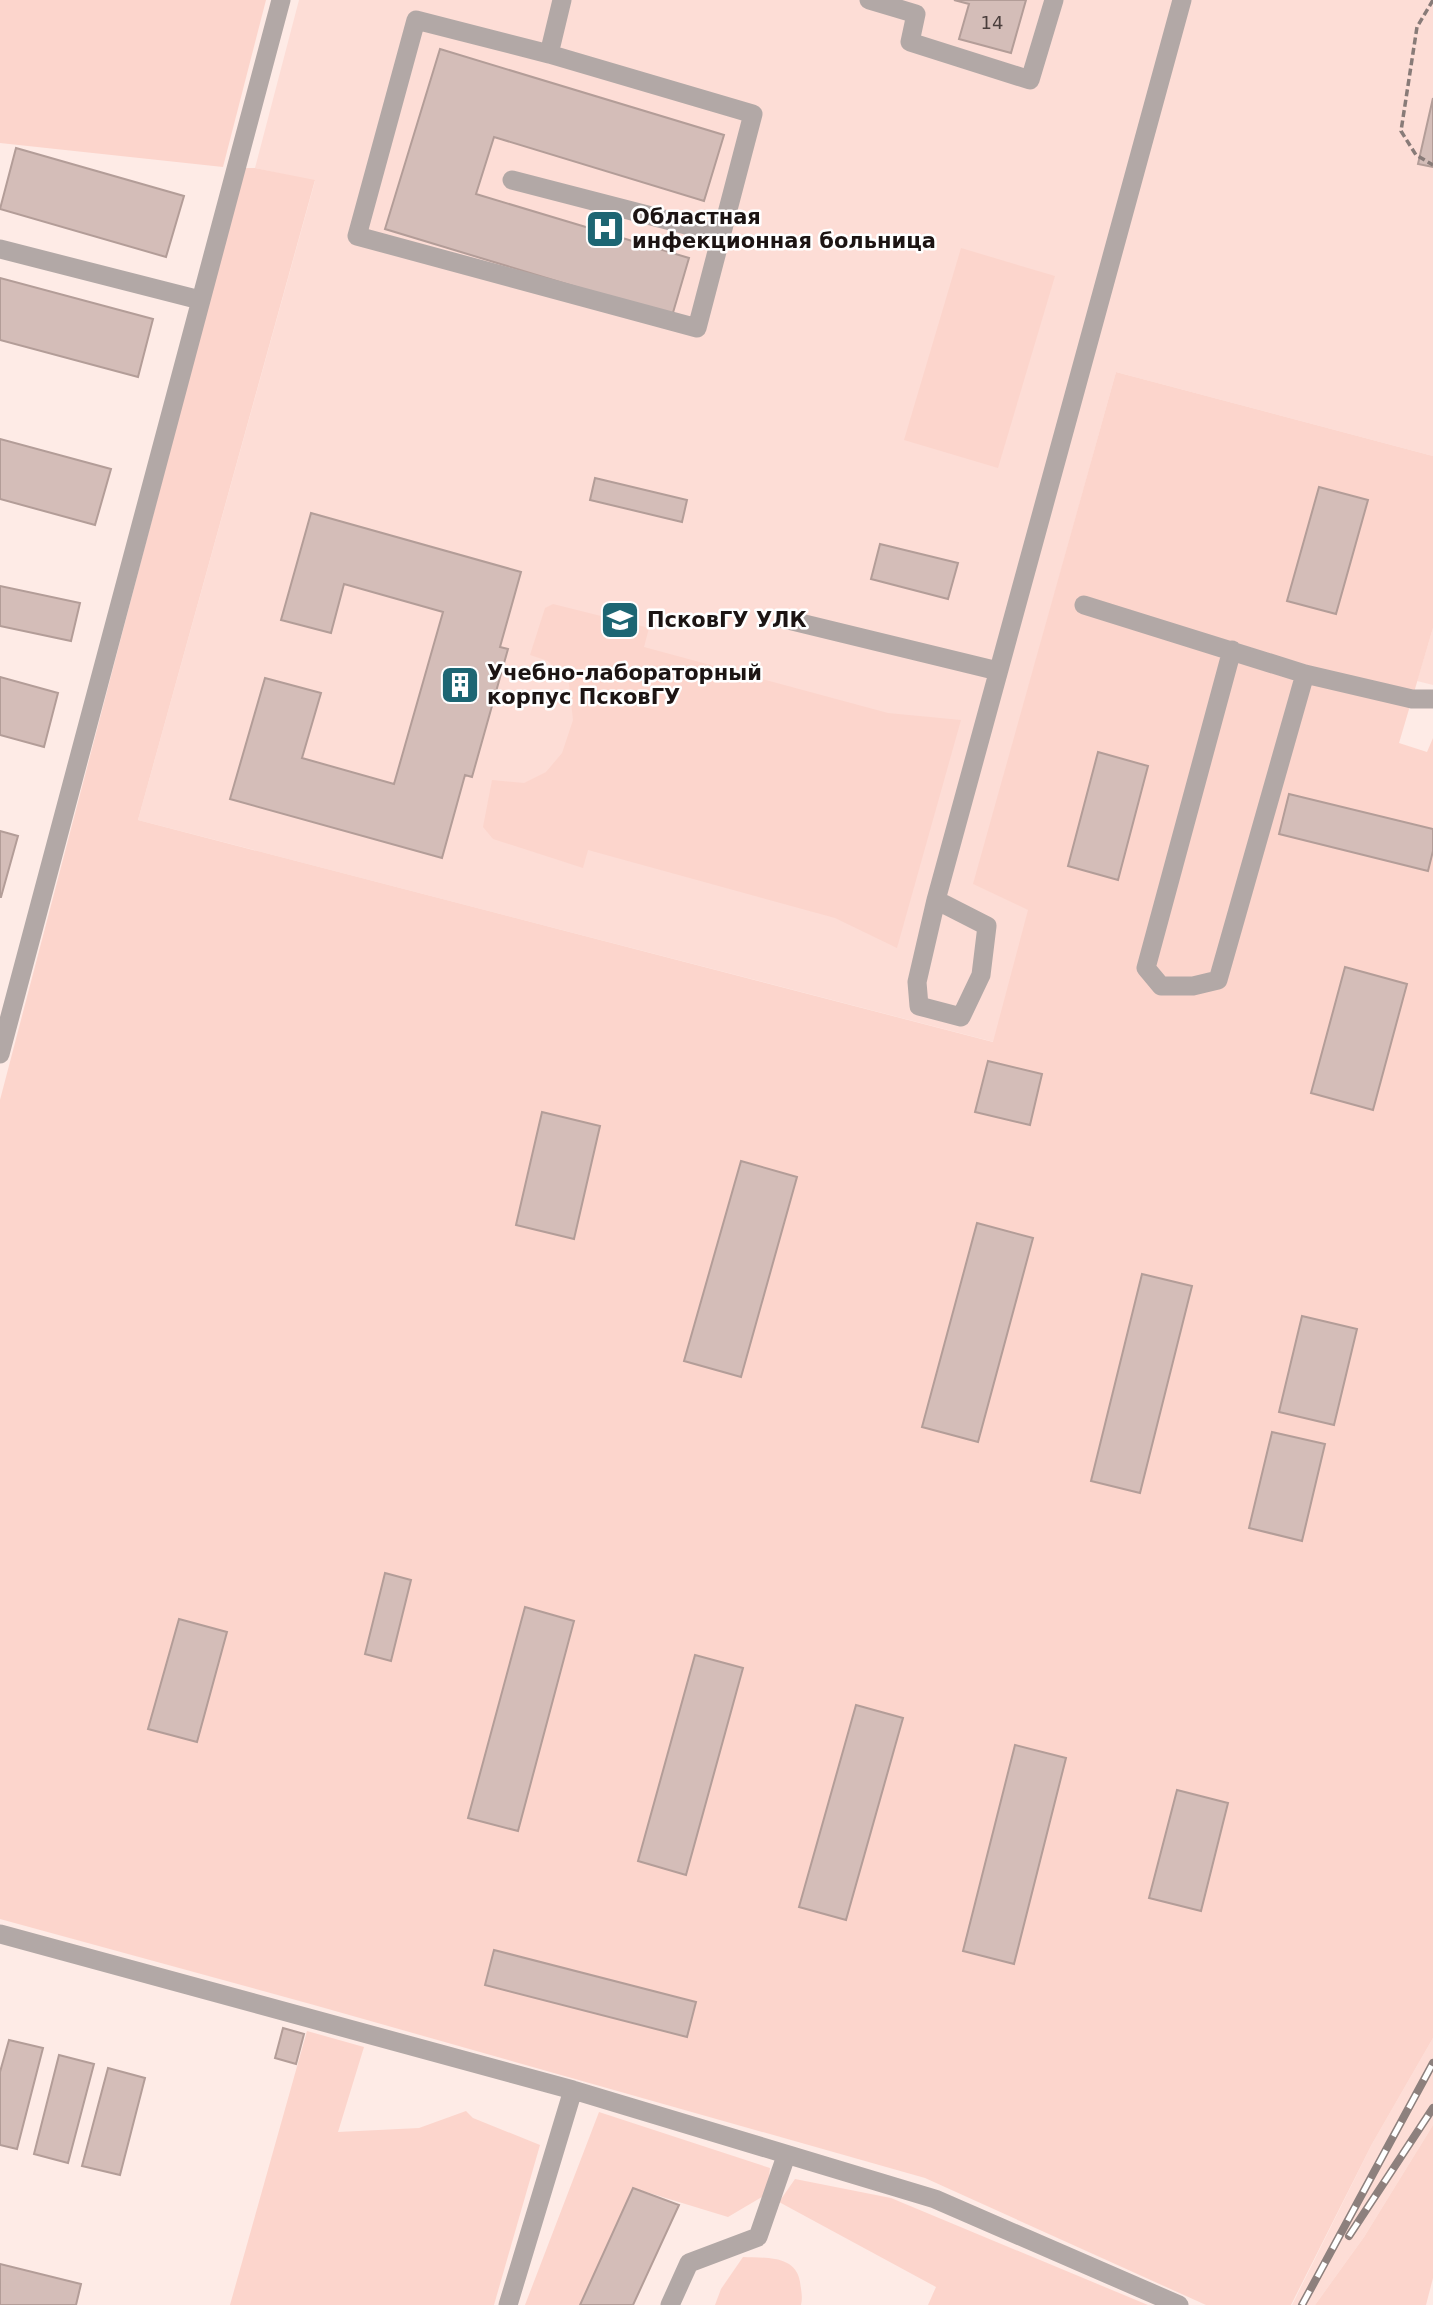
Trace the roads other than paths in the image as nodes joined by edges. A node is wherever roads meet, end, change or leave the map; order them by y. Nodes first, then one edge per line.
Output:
1 (281, 0) edge
2 (562, 0) edge
3 (869, 0) edge
4 (1054, 0) edge
5 (1182, 0) edge
6 (549, 54) junction
7 (512, 180) dead end
8 (721, 234) junction
9 (0, 249) edge
10 (200, 299) junction
11 (1084, 605) dead end
12 (784, 619) dead end
13 (1232, 650) junction
14 (998, 671) junction
15 (1305, 674) junction
16 (1433, 699) edge
17 (936, 900) junction
18 (0, 1054) edge
19 (0, 1934) edge
20 (573, 2090) junction
21 (786, 2156) junction
22 (508, 2305) edge
23 (670, 2305) edge
24 (1179, 2305) edge

1 - 10 street
2 - 6 street
3 - 4 street
5 - 14 street
6 - 8 street
6 - 8 street
7 - 8 street
9 - 10 street
10 - 18 street
11 - 13 street
12 - 14 street
13 - 15 street
13 - 15 street
14 - 17 street
15 - 16 street
17 - 17 street
19 - 20 street
20 - 21 street
20 - 22 street
21 - 23 street
21 - 24 street

